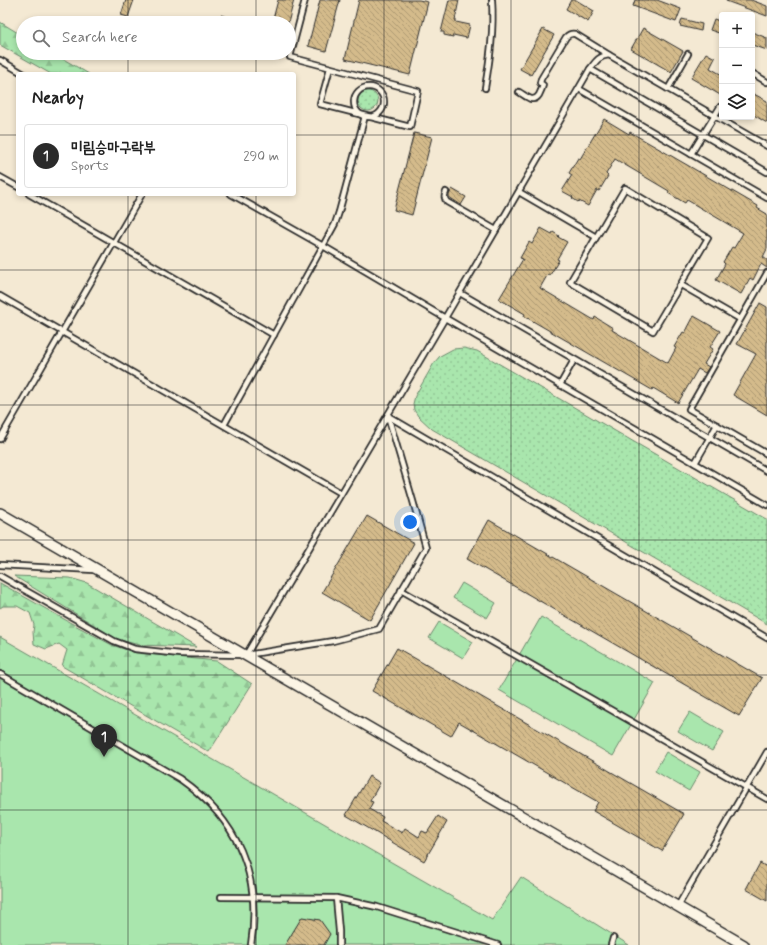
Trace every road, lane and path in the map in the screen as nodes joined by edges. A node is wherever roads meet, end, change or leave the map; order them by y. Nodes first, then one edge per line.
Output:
1 (305, 0) edge
2 (492, 0) edge
3 (296, 34) edge
4 (688, 54) dead end
5 (609, 55) junction
6 (296, 59) edge
7 (0, 60) edge
8 (330, 68) junction
9 (590, 69) junction
10 (21, 72) edge
11 (755, 75) edge
12 (373, 79) junction
13 (767, 82) edge
14 (371, 87) junction
15 (485, 88) dead end
16 (668, 88) junction
17 (579, 89) junction
18 (519, 92) dead end
19 (719, 109) edge
20 (365, 116) junction
21 (715, 116) junction
22 (703, 135) junction
23 (767, 146) edge
24 (692, 154) junction
25 (767, 172) edge
26 (0, 177) edge
27 (16, 186) edge
28 (446, 192) dead end
29 (519, 192) junction
30 (32, 196) edge
31 (141, 196) edge
32 (235, 196) edge
33 (767, 198) edge
34 (496, 230) junction
35 (596, 237) junction
36 (114, 243) junction
37 (323, 246) junction
38 (767, 273) edge
39 (681, 285) junction
40 (460, 293) junction
41 (0, 296) edge
42 (445, 318) junction
43 (740, 319) junction
44 (62, 332) junction
45 (274, 335) junction
46 (574, 360) junction
47 (560, 385) junction
48 (388, 416) junction
49 (224, 425) junction
50 (716, 425) junction
51 (709, 438) junction
52 (0, 439) edge
53 (767, 454) edge
54 (695, 463) junction
55 (767, 471) edge
56 (341, 494) junction
57 (767, 505) edge
58 (0, 513) edge
59 (0, 565) edge
60 (98, 570) junction
61 (0, 576) edge
62 (401, 590) junction
63 (767, 638) edge
64 (246, 655) junction
65 (0, 674) edge
66 (767, 752) edge
67 (747, 787) junction
68 (767, 799) edge
69 (221, 897) dead end
70 (253, 897) junction
71 (336, 898) junction
72 (678, 906) junction
73 (613, 938) dead end
74 (251, 945) edge
75 (339, 945) edge
76 (498, 945) edge
77 (612, 945) edge
78 (744, 945) edge

1 - 3 lane
2 - 15 lane
4 - 16 lane
5 - 9 lane
5 - 16 lane
5 - 18 lane
6 - 8 lane
7 - 10 lane
8 - 12 lane
8 - 20 lane
9 - 17 lane
9 - 22 lane
11 - 13 lane
12 - 14 lane
12 - 20 lane
14 - 20 lane
14 - 20 lane
16 - 21 lane
17 - 24 lane
17 - 29 lane
19 - 21 lane
20 - 37 lane
21 - 22 lane
21 - 23 lane
22 - 24 lane
22 - 25 lane
24 - 33 lane
26 - 27 lane
28 - 34 lane
29 - 34 lane
29 - 35 lane
30 - 36 lane
31 - 36 lane
32 - 37 lane
34 - 40 lane
35 - 39 lane
35 - 39 lane
36 - 44 lane
36 - 45 lane
37 - 42 lane
37 - 45 lane
38 - 43 lane
39 - 43 lane
40 - 42 lane
40 - 46 lane
41 - 44 lane
42 - 47 lane
42 - 48 lane
43 - 50 lane
44 - 49 lane
44 - 52 lane
45 - 49 lane
46 - 47 lane
46 - 51 lane
47 - 54 lane
48 - 56 lane
48 - 62 lane
48 - 63 lane
49 - 56 lane
50 - 51 lane
50 - 53 lane
51 - 54 lane
51 - 55 lane
54 - 57 lane
56 - 64 lane
58 - 60 street
59 - 60 lane
60 - 64 street
61 - 64 lane
62 - 64 lane
62 - 67 lane
64 - 72 street
65 - 70 lane
66 - 67 lane
67 - 68 lane
67 - 72 lane
69 - 70 lane
70 - 71 lane
70 - 74 lane
71 - 75 lane
71 - 76 lane
72 - 78 street
73 - 77 lane

